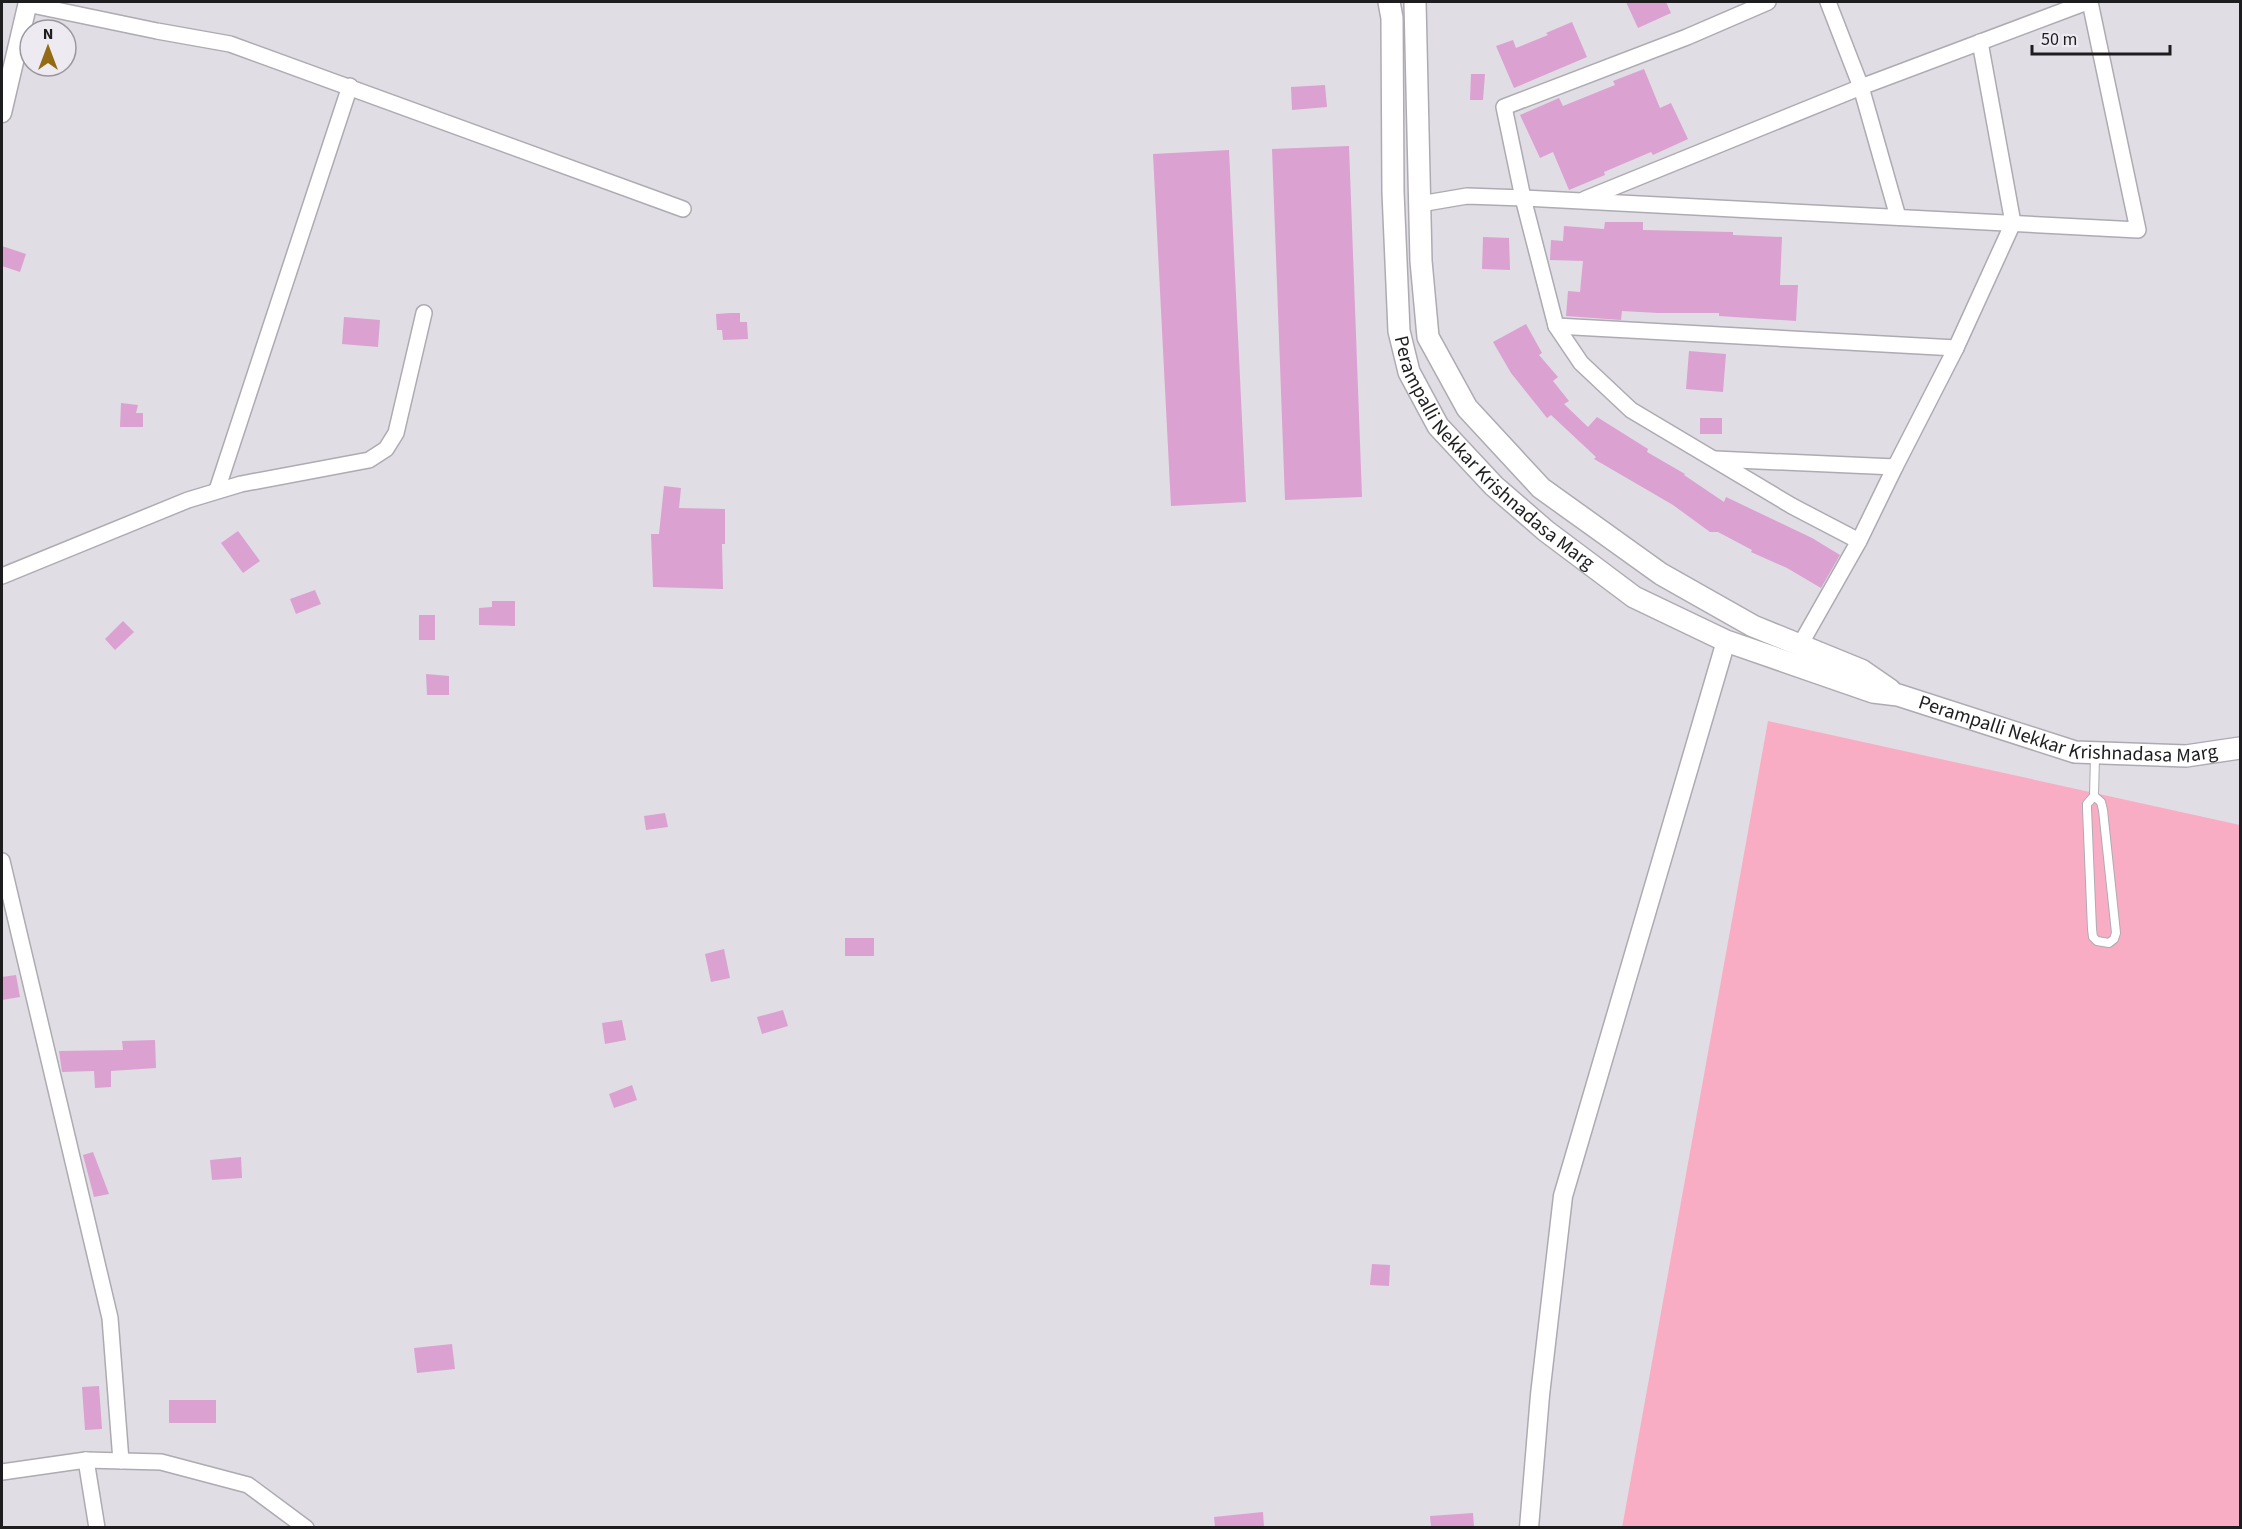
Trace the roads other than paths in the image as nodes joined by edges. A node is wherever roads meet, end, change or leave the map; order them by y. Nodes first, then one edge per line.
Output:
1 (1389, 2) edge
2 (1415, 2) edge
3 (1768, 2) edge
4 (1828, 2) edge
5 (2089, 2) edge
6 (28, 3) edge
7 (1980, 42) junction
8 (351, 86) junction
9 (1861, 87) junction
10 (2, 113) edge
11 (1523, 198) junction
12 (1580, 201) junction
13 (1420, 204) junction
14 (683, 209) dead end
15 (1898, 217) junction
16 (2013, 223) junction
17 (424, 314) dead end
18 (1556, 326) junction
19 (1956, 348) junction
20 (1712, 459) junction
21 (1895, 467) junction
22 (217, 490) junction
23 (1859, 541) junction
24 (2, 576) edge
25 (1726, 641) junction
26 (1800, 645) junction
27 (1898, 696) junction
28 (2241, 748) edge
29 (2095, 753) junction
30 (2094, 796) junction
31 (2, 861) edge
32 (86, 1460) junction
33 (121, 1461) junction
34 (2, 1472) edge
35 (97, 1527) edge
36 (306, 1527) edge
37 (1529, 1527) edge

1 - 25 main road, Perampalli Nekkar Krishnadasa Marg
2 - 13 main road, Perampalli Nekkar Krishnadasa Marg
3 - 11 street
4 - 9 street
5 - 7 street
5 - 16 street
6 - 8 street
6 - 10 street
7 - 9 street
7 - 16 street
8 - 14 street
8 - 22 street
9 - 12 street
9 - 15 street
11 - 12 street
11 - 13 street
11 - 18 street
12 - 15 street
13 - 26 main road, Perampalli Nekkar Krishnadasa Marg
15 - 16 street
16 - 19 street
17 - 22 street
18 - 19 street
18 - 20 street
19 - 21 street
20 - 21 street
20 - 23 street
21 - 23 street
22 - 24 street
23 - 26 street
25 - 27 main road, Perampalli Nekkar Krishnadasa Marg
25 - 37 street
26 - 27 main road, Perampalli Nekkar Krishnadasa Marg
27 - 29 main road, Perampalli Nekkar Krishnadasa Marg
28 - 29 main road, Perampalli Nekkar Krishnadasa Marg
29 - 30 lane
30 - 30 lane
31 - 33 street
32 - 33 street
32 - 34 street
32 - 35 street
33 - 36 street

